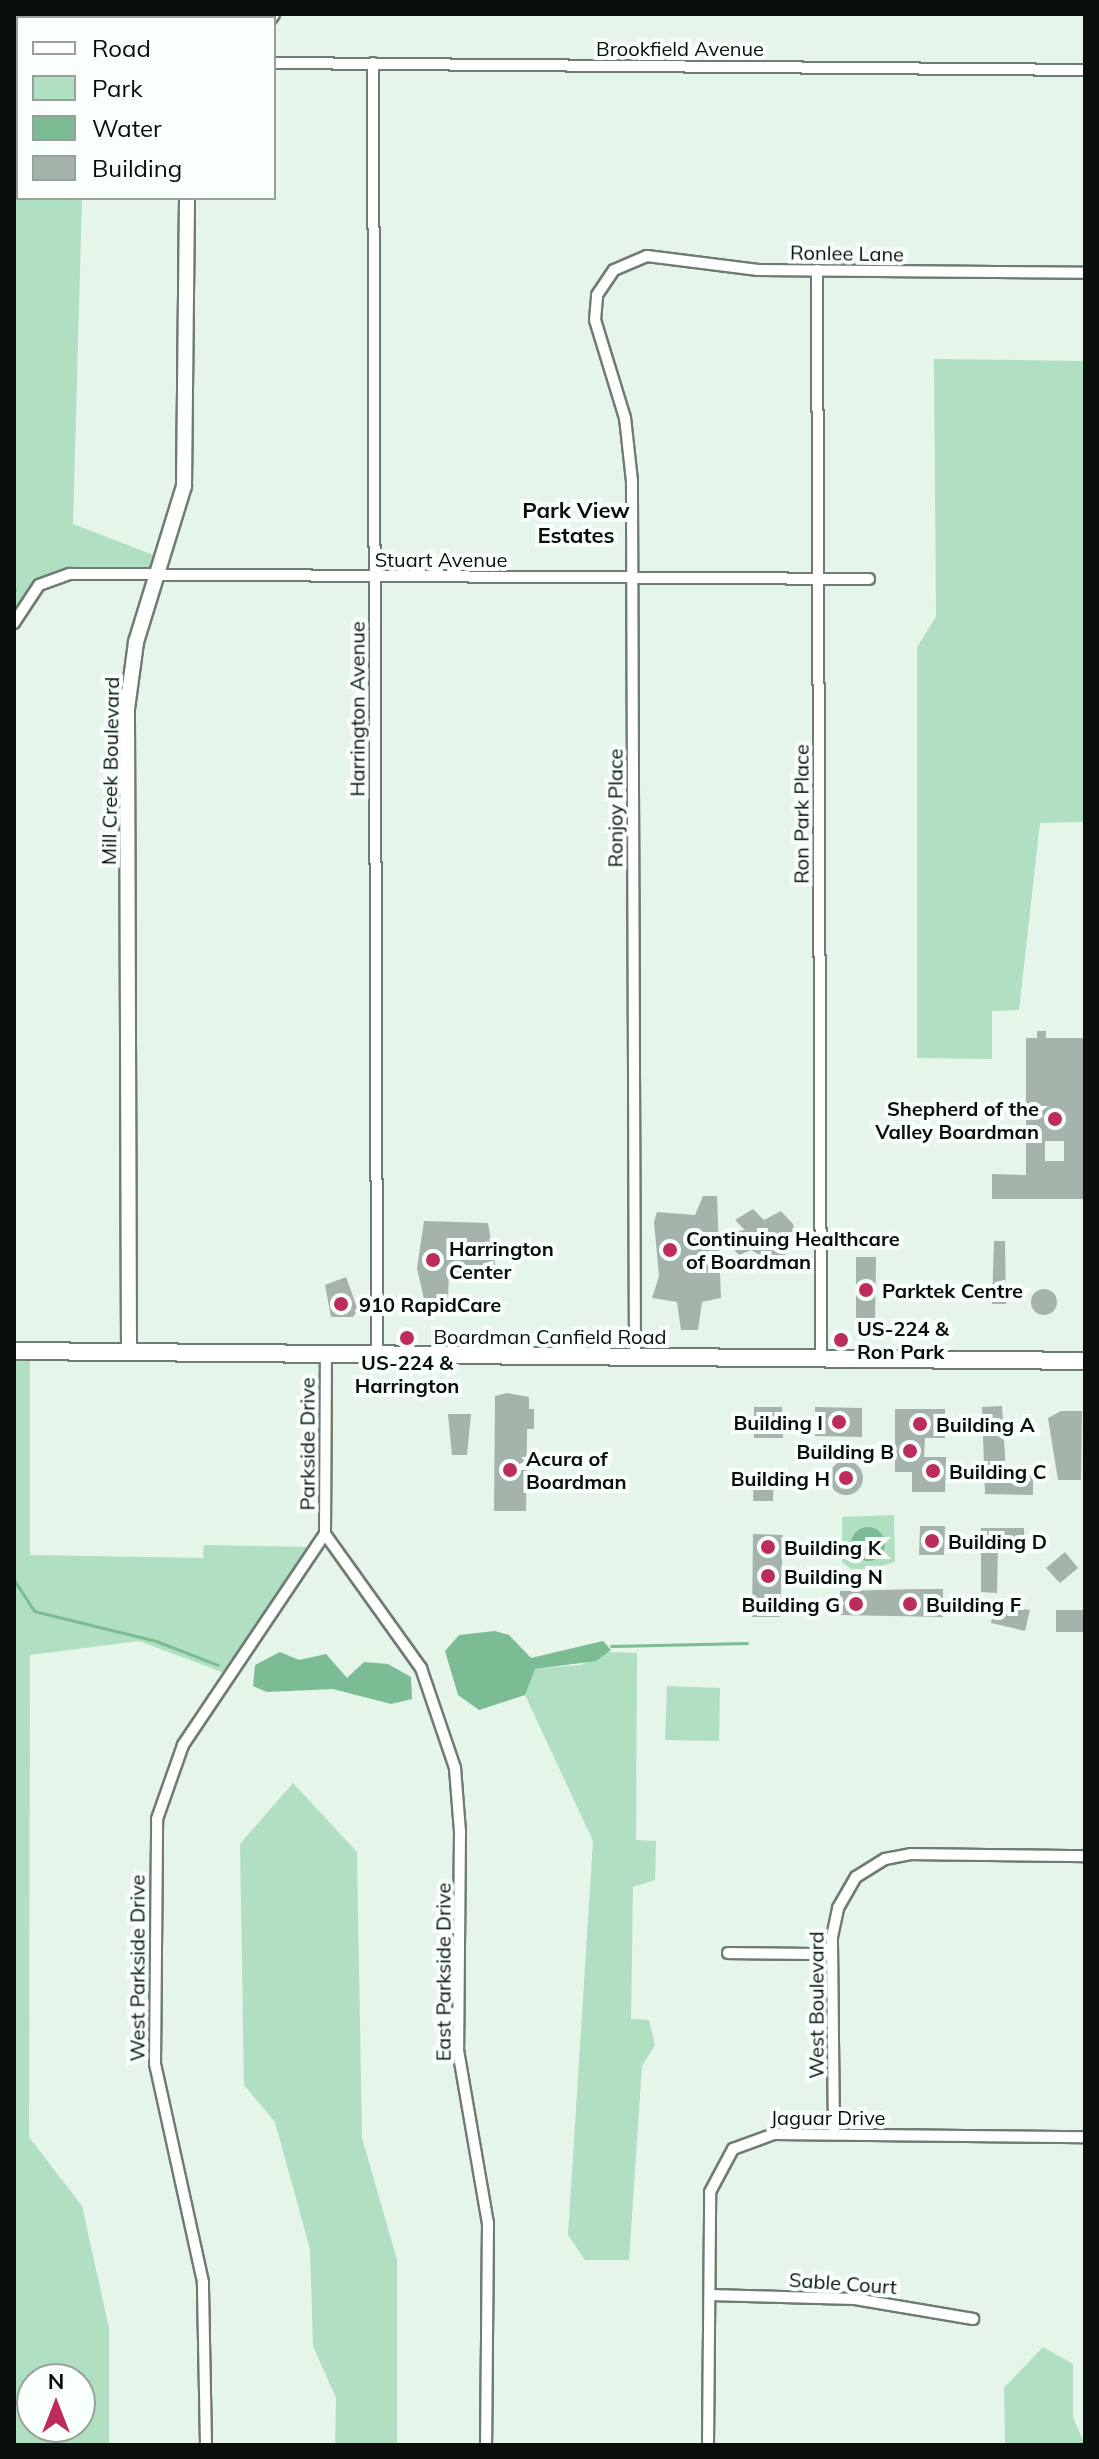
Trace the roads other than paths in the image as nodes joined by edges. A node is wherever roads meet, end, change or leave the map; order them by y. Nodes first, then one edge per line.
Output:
1 (276, 63) edge
2 (373, 63) junction
3 (1085, 70) edge
4 (187, 200) edge
5 (614, 270) joint
6 (817, 270) junction
7 (1085, 273) edge
8 (158, 575) junction
9 (375, 577) junction
10 (633, 578) junction
11 (818, 579) junction
12 (869, 579) dead end
13 (14, 623) edge
14 (14, 1351) edge
15 (129, 1352) junction
16 (326, 1355) junction
17 (377, 1355) junction
18 (635, 1356) junction
19 (821, 1358) junction
20 (1085, 1361) edge
21 (325, 1534) junction
22 (1085, 1856) edge
23 (728, 1953) dead end
24 (832, 1954) junction
25 (834, 2134) junction
26 (1085, 2137) edge
27 (710, 2295) junction
28 (973, 2319) dead end
29 (206, 2445) edge
30 (486, 2445) edge
31 (708, 2445) edge

1 - 2 street, Brookfield Avenue
2 - 3 street, Brookfield Avenue
2 - 9 street, Harrington Avenue
4 - 8 street, Mill Creek Boulevard
5 - 6 street, Ronlee Lane
5 - 10 street, Ronjoy Place
6 - 7 street, Ronlee Lane
6 - 11 street, Ron Park Place
8 - 9 street, Stuart Avenue
8 - 13 street, Stuart Avenue
8 - 15 street, Mill Creek Boulevard
9 - 10 street, Stuart Avenue
9 - 17 street, Harrington Avenue
10 - 11 street, Stuart Avenue
10 - 18 street, Ronjoy Place
11 - 12 street, Stuart Avenue
11 - 19 street, Ron Park Place
14 - 15 main road, Boardman Canfield Road
15 - 16 main road, Boardman Canfield Road
16 - 17 main road, Boardman Canfield Road
16 - 21 street, Parkside Drive
17 - 18 main road, Boardman Canfield Road
18 - 19 main road, Boardman Canfield Road
19 - 20 main road, Boardman Canfield Road
21 - 29 street, West Parkside Drive
21 - 30 street, East Parkside Drive
22 - 24 street, West Boulevard
23 - 24 street
24 - 25 street, West Boulevard
25 - 26 street, Jaguar Drive
25 - 27 street, Jaguar Drive
27 - 28 street, Sable Court
27 - 31 street, Jaguar Drive

